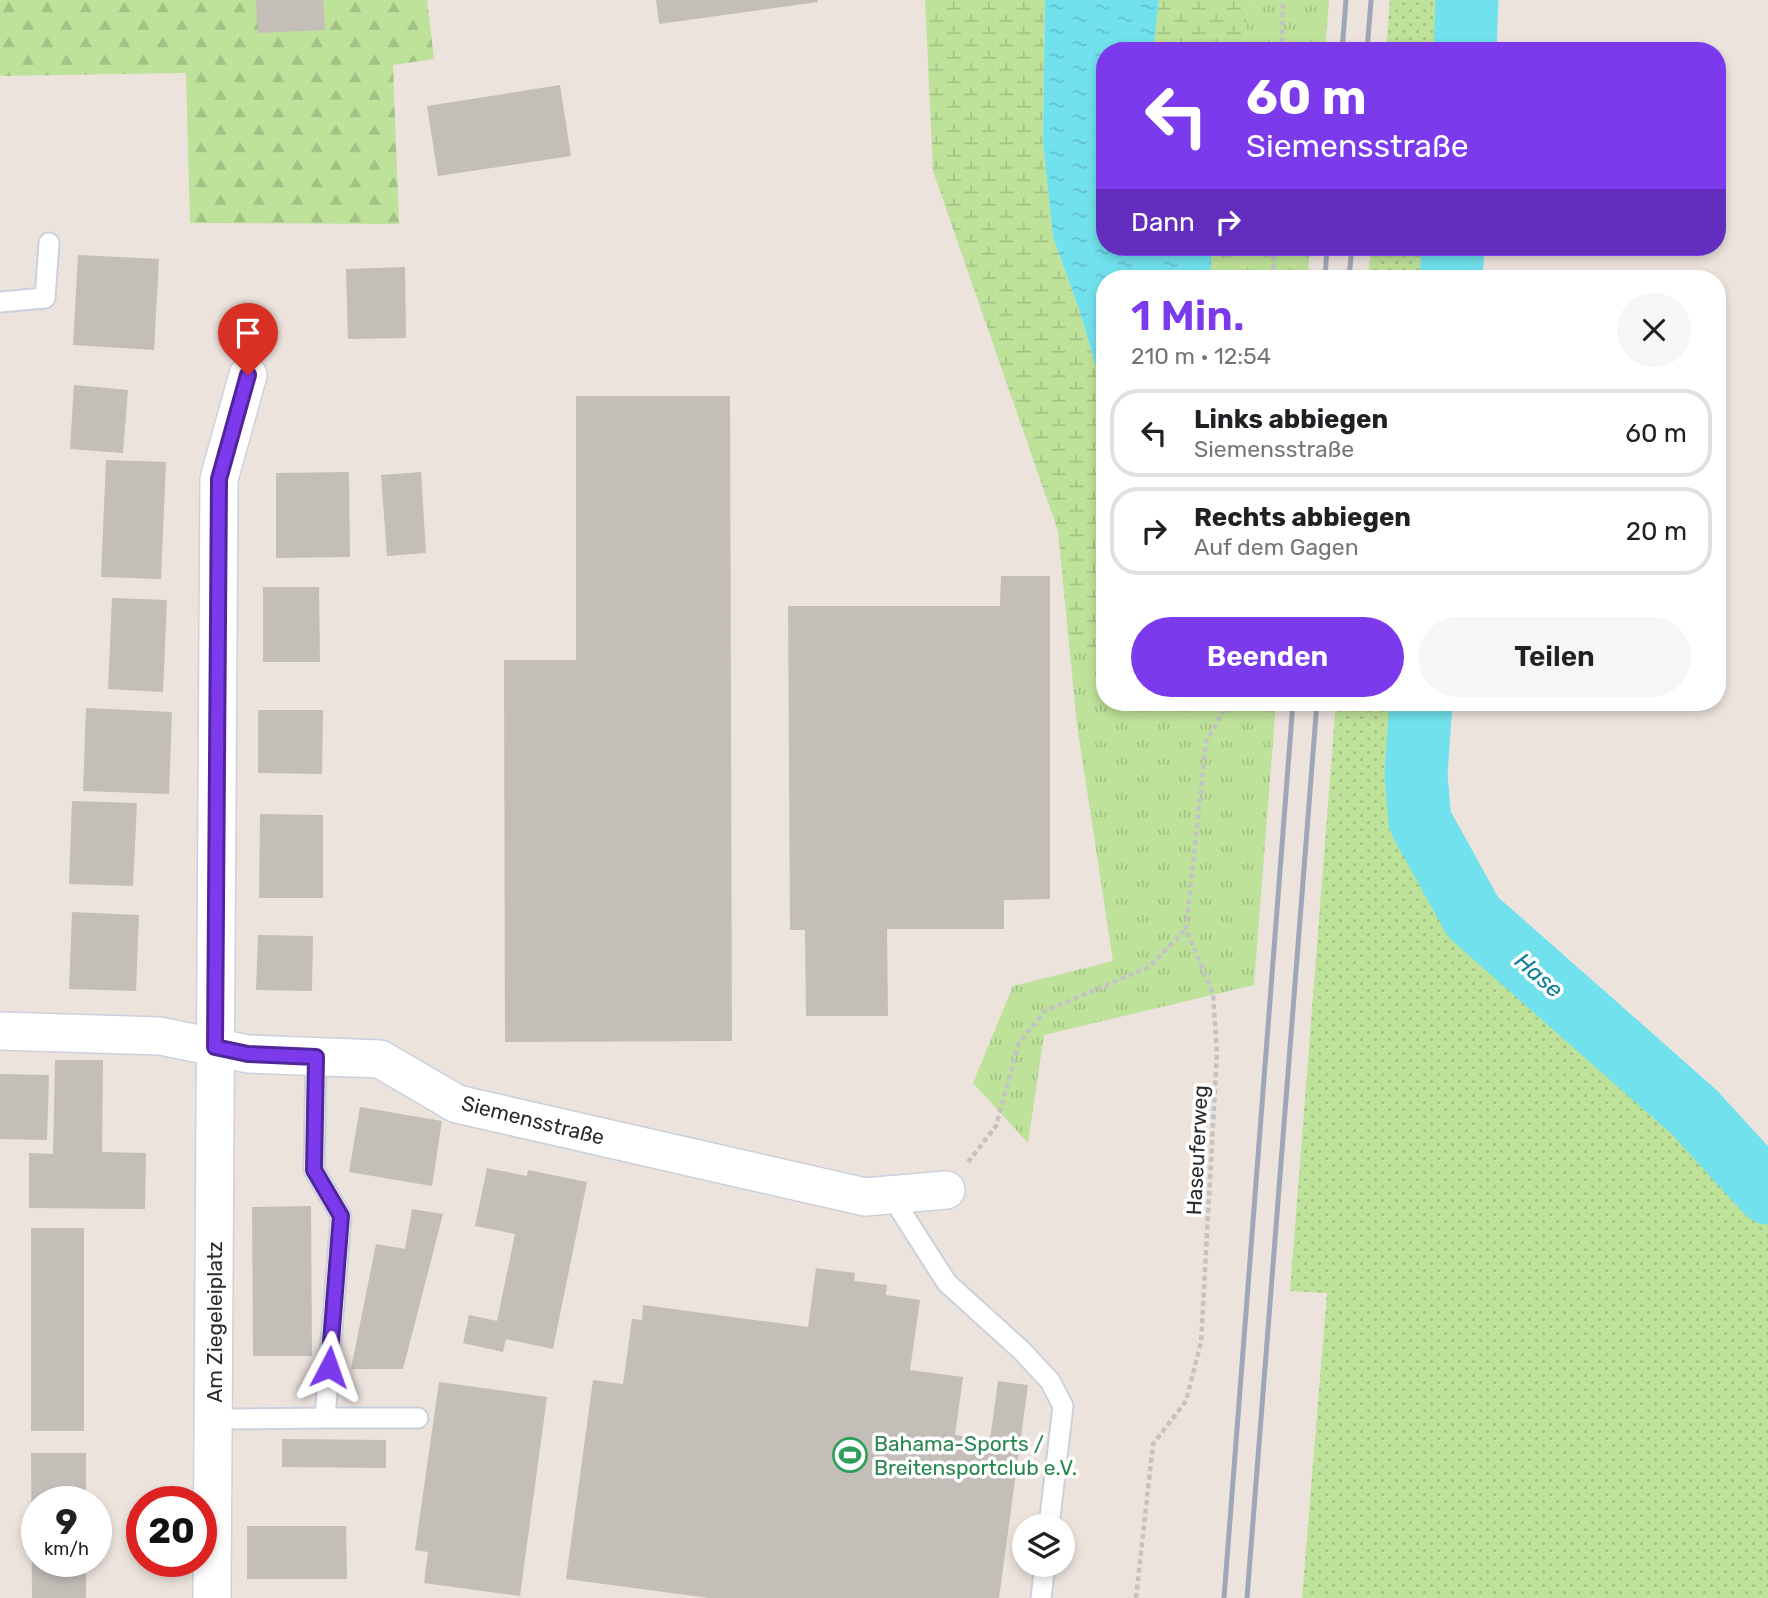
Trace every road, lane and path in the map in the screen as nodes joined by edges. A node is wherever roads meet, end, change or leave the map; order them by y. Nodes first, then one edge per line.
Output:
1 (1283, 0) edge
2 (1282, 42) edge
3 (49, 243) dead end
4 (0, 302) edge
5 (248, 375) dead end
6 (1224, 711) edge
7 (1186, 929) junction
8 (0, 1031) edge
9 (215, 1047) junction
10 (316, 1057) junction
11 (946, 1190) joint
12 (890, 1194) junction
13 (325, 1418) junction
14 (418, 1418) dead end
15 (234, 1419) dead end
16 (1050, 1514) edge
17 (1043, 1577) edge
18 (212, 1598) edge
19 (1041, 1598) edge
20 (1136, 1598) edge

1 - 2 path
3 - 4 lane
5 - 9 street, Am Ziegeleiplatz
6 - 7 path, Haseuferweg
7 - 11 path
7 - 20 path, Haseuferweg
8 - 9 street, Siemensstraße
9 - 10 street, Siemensstraße
9 - 18 street, Am Ziegeleiplatz
10 - 12 street, Siemensstraße
10 - 13 lane
11 - 12 street, Siemensstraße
12 - 16 lane
13 - 14 lane
13 - 15 lane
17 - 19 lane

